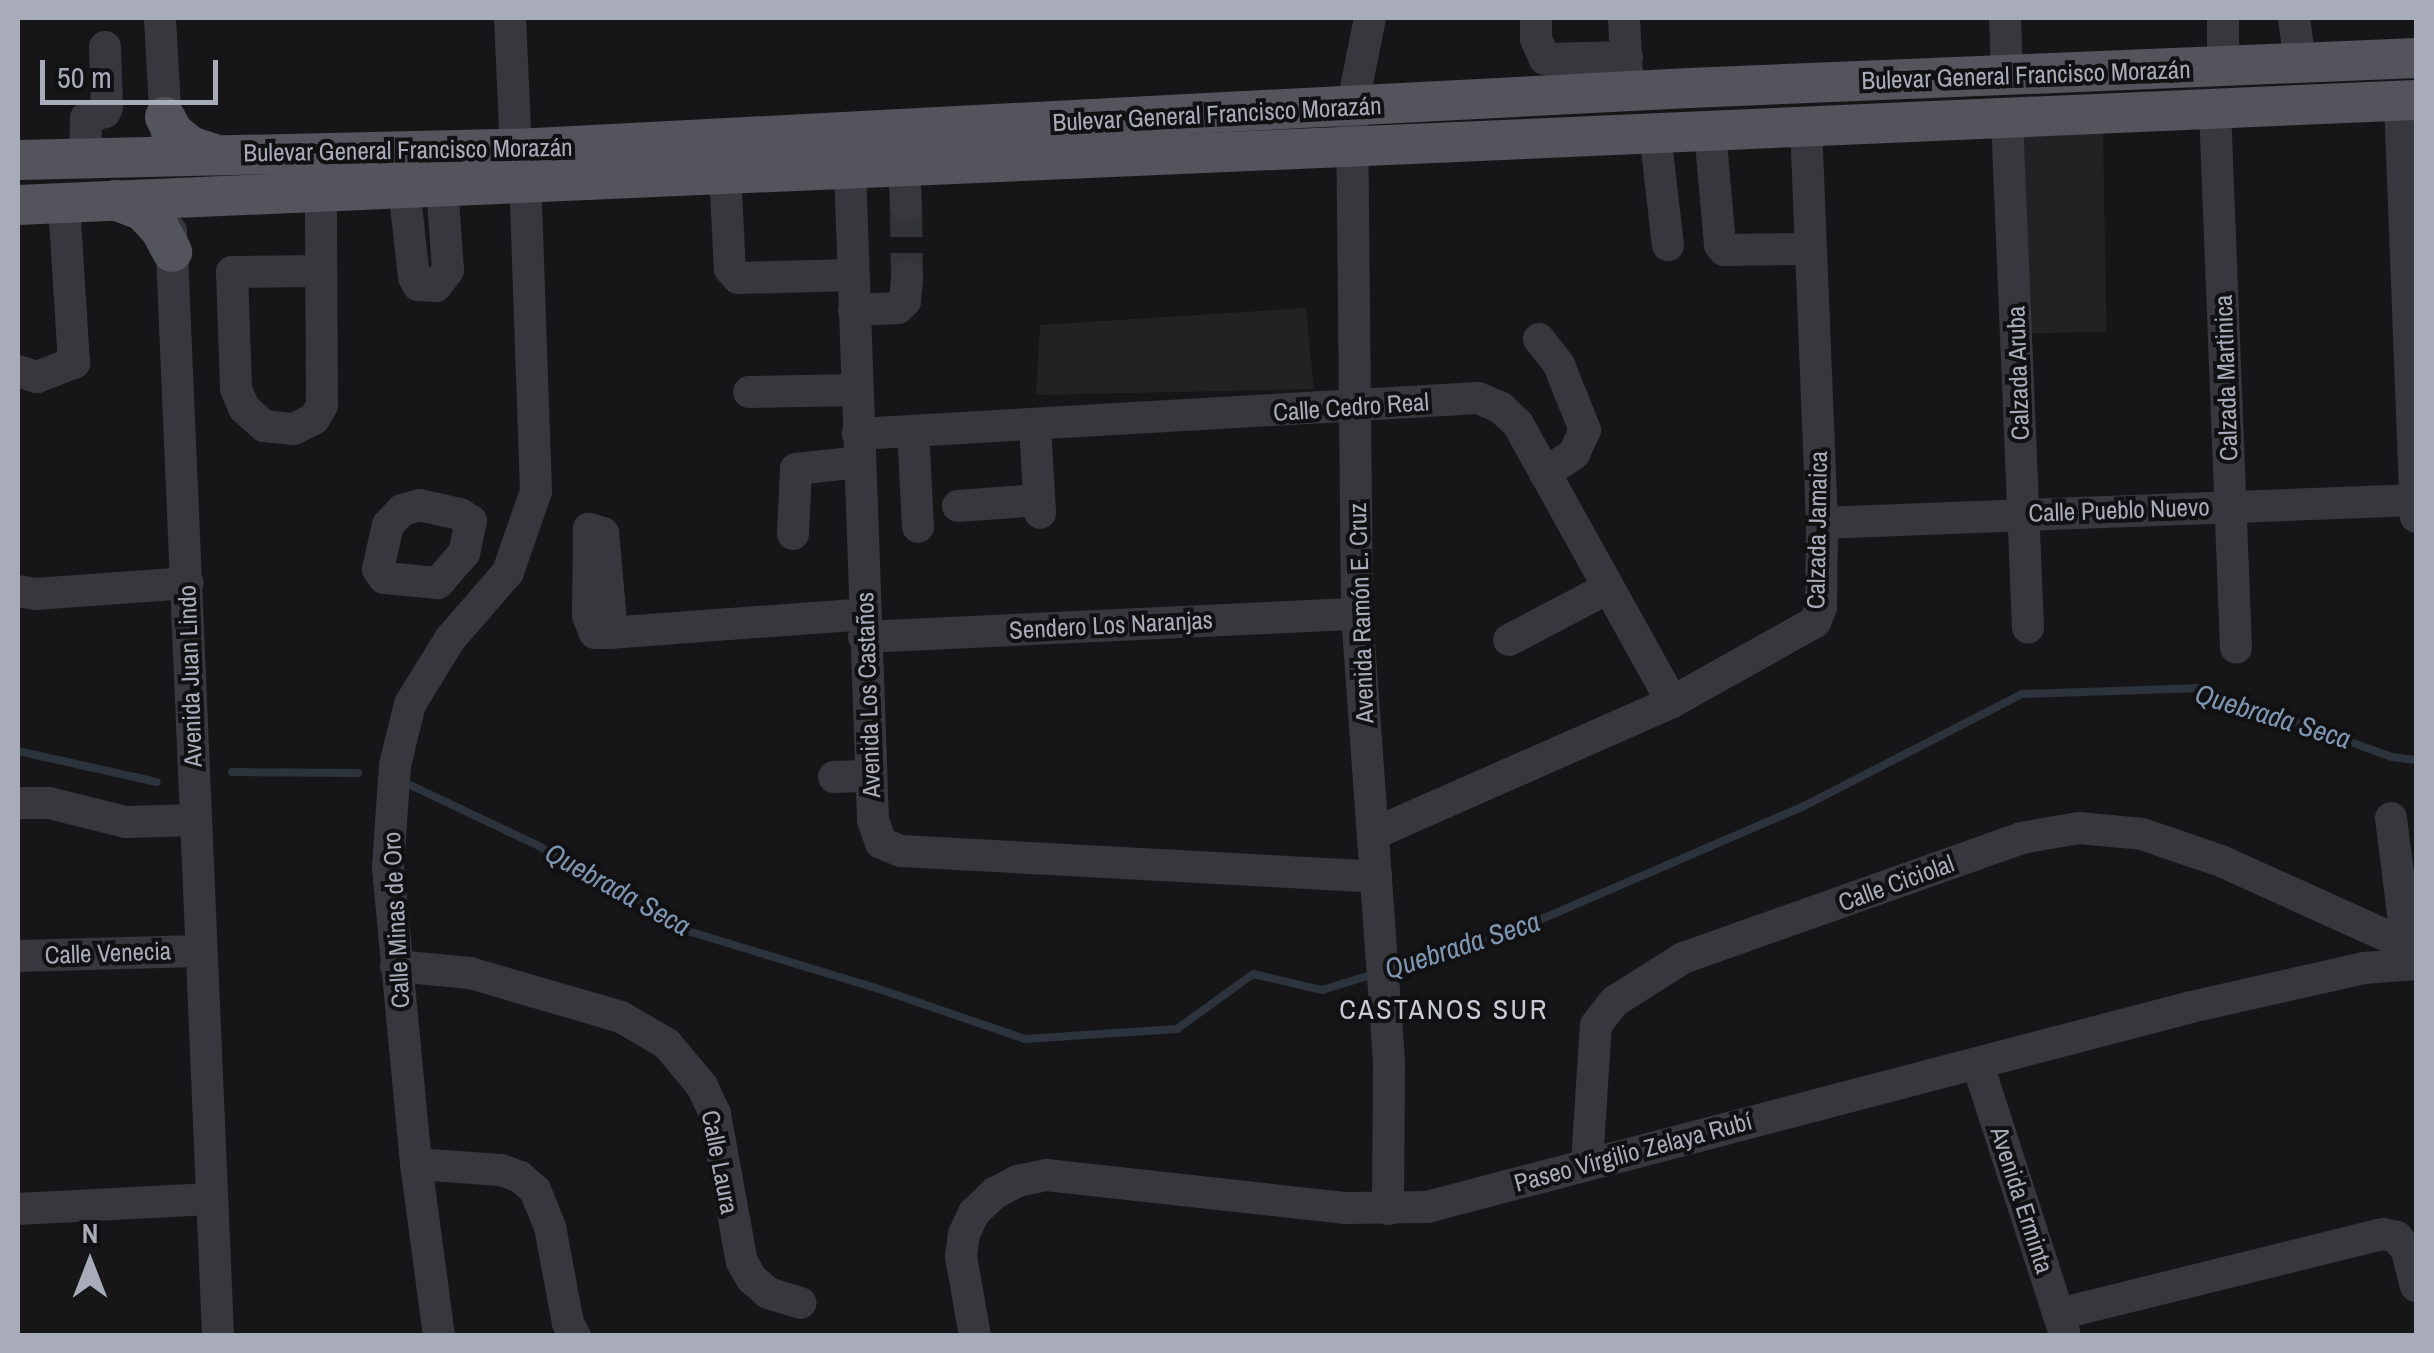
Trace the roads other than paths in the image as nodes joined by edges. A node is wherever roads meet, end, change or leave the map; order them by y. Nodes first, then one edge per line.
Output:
1 (160, 18) edge
2 (510, 18) edge
3 (1370, 18) edge
4 (1536, 18) edge
5 (1624, 18) edge
6 (2005, 18) edge
7 (2222, 18) edge
8 (2294, 18) edge
9 (105, 46) dead end
10 (2416, 47) edge
11 (2416, 58) edge
12 (2340, 62) junction
13 (2300, 63) junction
14 (2223, 66) junction
15 (1626, 74) junction
16 (2008, 76) junction
17 (2408, 101) edge
18 (2215, 109) junction
19 (2007, 118) junction
20 (1806, 126) junction
21 (1354, 127) junction
22 (1710, 130) junction
23 (1654, 133) junction
24 (166, 136) junction
25 (85, 158) junction
26 (18, 160) edge
27 (521, 166) junction
28 (850, 168) junction
29 (725, 174) junction
30 (320, 192) junction
31 (216, 196) junction
32 (170, 198) junction
33 (116, 200) junction
34 (64, 203) junction
35 (18, 205) edge
36 (1668, 244) dead end
37 (1811, 249) junction
38 (172, 252) junction
39 (319, 270) junction
40 (853, 275) junction
41 (907, 276) tunnel mouth
42 (854, 310) junction
43 (1539, 339) dead end
44 (38, 366) edge
45 (179, 388) junction
46 (236, 389) junction
47 (857, 390) junction
48 (749, 392) dead end
49 (1356, 408) junction
50 (1035, 425) junction
51 (912, 432) junction
52 (859, 448) junction
53 (1545, 473) junction
54 (2416, 500) edge
55 (958, 506) dead end
56 (2231, 506) junction
57 (2023, 514) junction
58 (2416, 517) edge
59 (1822, 522) junction
60 (918, 526) dead end
61 (793, 534) dead end
62 (458, 560) dead end
63 (188, 583) junction
64 (497, 584) junction
65 (1608, 588) junction
66 (18, 591) edge
67 (1357, 614) junction
68 (864, 625) junction
69 (2028, 628) dead end
70 (612, 633) dead end
71 (1509, 640) dead end
72 (2236, 648) dead end
73 (1672, 702) junction
74 (871, 776) junction
75 (834, 777) dead end
76 (18, 803) edge
77 (2391, 818) dead end
78 (194, 820) junction
79 (1373, 834) junction
80 (1376, 877) junction
81 (2345, 917) junction
82 (198, 951) junction
83 (2413, 953) edge
84 (18, 956) edge
85 (396, 966) junction
86 (2335, 974) junction
87 (1978, 1065) junction
88 (1587, 1163) junction
89 (416, 1164) junction
90 (210, 1199) junction
91 (18, 1208) edge
92 (1388, 1210) junction
93 (2416, 1286) edge
94 (801, 1302) dead end
95 (2062, 1325) edge
96 (218, 1336) edge
97 (439, 1336) edge
98 (575, 1336) edge
99 (975, 1336) edge

1 - 24 street, Avenida Juan Lindo
2 - 27 street, Calle Minas de Oro
3 - 21 street, Avenida Ramón E. Cruz
4 - 15 street
5 - 15 street
6 - 16 street
7 - 14 street
8 - 13 street
9 - 25 street
10 - 12 main road
11 - 12 main road, Bulevar General Francisco Morazán
12 - 13 main road, Bulevar General Francisco Morazán
13 - 14 main road, Bulevar General Francisco Morazán
14 - 16 main road, Bulevar General Francisco Morazán
15 - 16 main road, Bulevar General Francisco Morazán
15 - 21 main road, Bulevar General Francisco Morazán
17 - 18 main road, Bulevar General Francisco Morazán
17 - 54 street
18 - 19 main road, Bulevar General Francisco Morazán
18 - 56 street, Calzada Martinica
19 - 20 main road, Bulevar General Francisco Morazán
19 - 57 street, Calzada Aruba
20 - 22 main road, Bulevar General Francisco Morazán
20 - 37 street, Calzada Jamaica
21 - 23 main road, Bulevar General Francisco Morazán
21 - 27 main road, Bulevar General Francisco Morazán
21 - 28 main road, Bulevar General Francisco Morazán
21 - 49 street, Avenida Ramón E. Cruz
22 - 23 main road, Bulevar General Francisco Morazán
22 - 37 street
23 - 36 street
24 - 25 main road, Bulevar General Francisco Morazán
24 - 27 main road, Bulevar General Francisco Morazán
24 - 32 street, Avenida Juan Lindo
25 - 26 main road, Bulevar General Francisco Morazán
27 - 29 main road, Bulevar General Francisco Morazán
27 - 30 main road, Bulevar General Francisco Morazán
27 - 64 street, Calle Minas de Oro
28 - 29 main road, Bulevar General Francisco Morazán
28 - 40 street, Avenida Los Castaños
29 - 40 street
30 - 31 main road, Bulevar General Francisco Morazán
30 - 39 street
31 - 32 main road, Bulevar General Francisco Morazán
31 - 38 main road
32 - 33 main road, Bulevar General Francisco Morazán
32 - 38 street, Avenida Juan Lindo
33 - 34 main road, Bulevar General Francisco Morazán
33 - 38 main road
34 - 35 main road, Bulevar General Francisco Morazán
34 - 44 street
37 - 59 street, Calzada Jamaica
38 - 45 street, Avenida Juan Lindo
39 - 46 street
39 - 46 street
40 - 42 street, Avenida Los Castaños
41 - 42 street
42 - 47 street, Avenida Los Castaños
43 - 53 street
45 - 46 street
45 - 63 street, Avenida Juan Lindo
47 - 48 street
47 - 52 street, Avenida Los Castaños
49 - 50 street, Calle Cedro Real
49 - 53 street, Calle Cedro Real
49 - 67 street, Avenida Ramón E. Cruz
50 - 51 street, Calle Cedro Real
50 - 55 street
51 - 52 street, Calle Cedro Real
51 - 60 street
52 - 61 street, Calle Cedro Real
52 - 68 street, Avenida Los Castaños
53 - 65 street, Calle Cedro Real
54 - 56 street, Calle Pueblo Nuevo
54 - 58 street
56 - 57 street, Calle Pueblo Nuevo
56 - 72 street, Calzada Martinica
57 - 59 street, Calle Pueblo Nuevo
57 - 69 street, Calzada Aruba
59 - 73 street, Calzada Jamaica
62 - 64 street
63 - 66 street
63 - 78 street, Avenida Juan Lindo
64 - 85 street, Calle Minas de Oro
65 - 71 street
65 - 73 street, Calle Cedro Real
67 - 68 street, Sendero Los Naranjas
67 - 79 street, Avenida Ramón E. Cruz
68 - 70 street, Sendero Los Naranjas
68 - 74 street, Avenida Los Castaños
73 - 79 street, Calzada Jamaica
74 - 75 street
74 - 80 street, Avenida Los Castaños
76 - 78 street
77 - 83 street
78 - 82 street, Avenida Juan Lindo
79 - 80 street, Avenida Ramón E. Cruz
80 - 92 street, Avenida Ramón E. Cruz
81 - 83 street, Calle Ciciolal
81 - 86 street
81 - 88 street, Calle Ciciolal
82 - 84 street, Calle Venecia
82 - 90 street, Avenida Juan Lindo
83 - 86 street, Paseo Virgilio Zelaya Rubí
85 - 89 street, Calle Minas de Oro
85 - 94 street, Calle Laura
86 - 87 street, Paseo Virgilio Zelaya Rubí
87 - 88 street, Paseo Virgilio Zelaya Rubí
87 - 95 street, Avenida Erminta
88 - 92 street, Paseo Virgilio Zelaya Rubí
89 - 97 street, Calle Minas de Oro
89 - 98 street
90 - 91 street
90 - 96 street, Avenida Juan Lindo
92 - 99 street, Paseo Virgilio Zelaya Rubí
93 - 95 street

